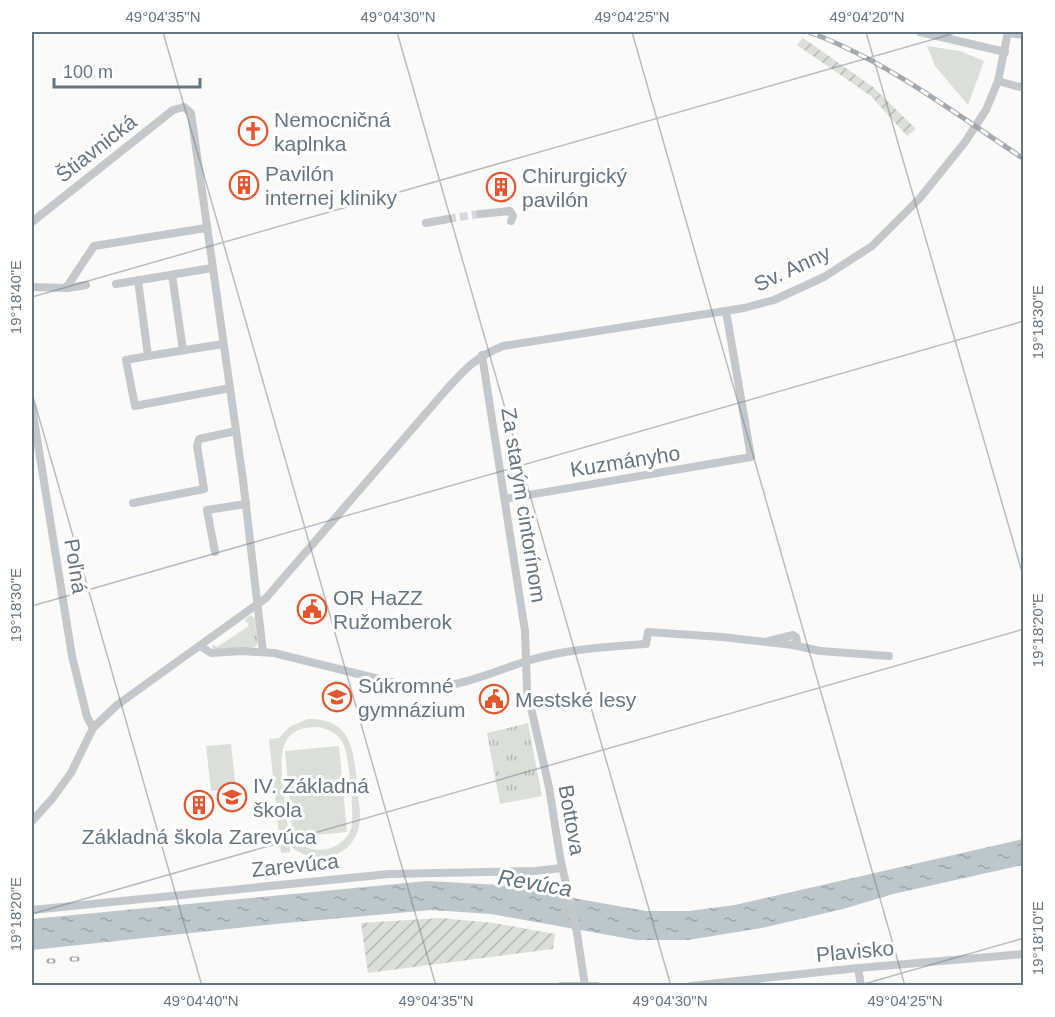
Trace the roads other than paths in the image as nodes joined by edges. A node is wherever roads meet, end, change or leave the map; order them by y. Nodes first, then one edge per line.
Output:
1 (920, 32) edge
2 (1008, 32) edge
3 (1023, 35) edge
4 (1005, 52) junction
5 (998, 81) junction
6 (1023, 86) edge
7 (480, 214) tunnel mouth
8 (448, 219) tunnel mouth
9 (511, 221) dead end
10 (32, 222) edge
11 (426, 223) dead end
12 (206, 228) junction
13 (212, 268) junction
14 (172, 275) junction
15 (138, 280) junction
16 (116, 284) dead end
17 (86, 285) dead end
18 (32, 287) edge
19 (66, 288) junction
20 (726, 311) junction
21 (223, 344) junction
22 (183, 351) junction
23 (482, 355) junction
24 (148, 356) junction
25 (230, 388) junction
26 (32, 407) edge
27 (236, 431) junction
28 (505, 499) junction
29 (133, 503) dead end
30 (246, 504) junction
31 (215, 552) dead end
32 (258, 604) junction
33 (200, 646) junction
34 (263, 652) junction
35 (889, 656) dead end
36 (526, 661) junction
37 (93, 728) junction
38 (32, 821) edge
39 (562, 868) junction
40 (32, 910) edge
41 (1023, 954) edge
42 (858, 968) junction
43 (585, 985) edge
44 (561, 986) edge
45 (597, 986) edge
46 (691, 986) edge
47 (861, 986) edge

1 - 4 street
2 - 3 street
2 - 4 street, Sv. Anny
4 - 5 street, Sv. Anny
5 - 6 street
5 - 20 street, Sv. Anny
7 - 9 street
8 - 11 street
10 - 12 street, Štiavnická
12 - 13 street
12 - 19 street
13 - 14 street
13 - 21 street
14 - 15 street
14 - 22 street
15 - 16 street
15 - 24 street
17 - 19 street
18 - 19 street
20 - 23 street, Sv. Anny
20 - 28 street, Kuzmányho
21 - 22 street
21 - 25 street
22 - 24 street
23 - 28 street, Za starým cintorínom
23 - 32 street
24 - 25 street
25 - 27 street
26 - 37 street, Poľná
27 - 29 street
27 - 30 street
28 - 36 street, Za starým cintorínom
30 - 31 street
30 - 32 street
32 - 33 street
32 - 34 street
33 - 34 street
33 - 37 street
34 - 36 street
35 - 36 street
36 - 39 street, Bottova
37 - 38 street
39 - 40 street, Zarevúca
39 - 43 street, Bottova
41 - 42 street, Plavisko
42 - 46 street, Plavisko
42 - 47 street
43 - 44 street
43 - 45 street

